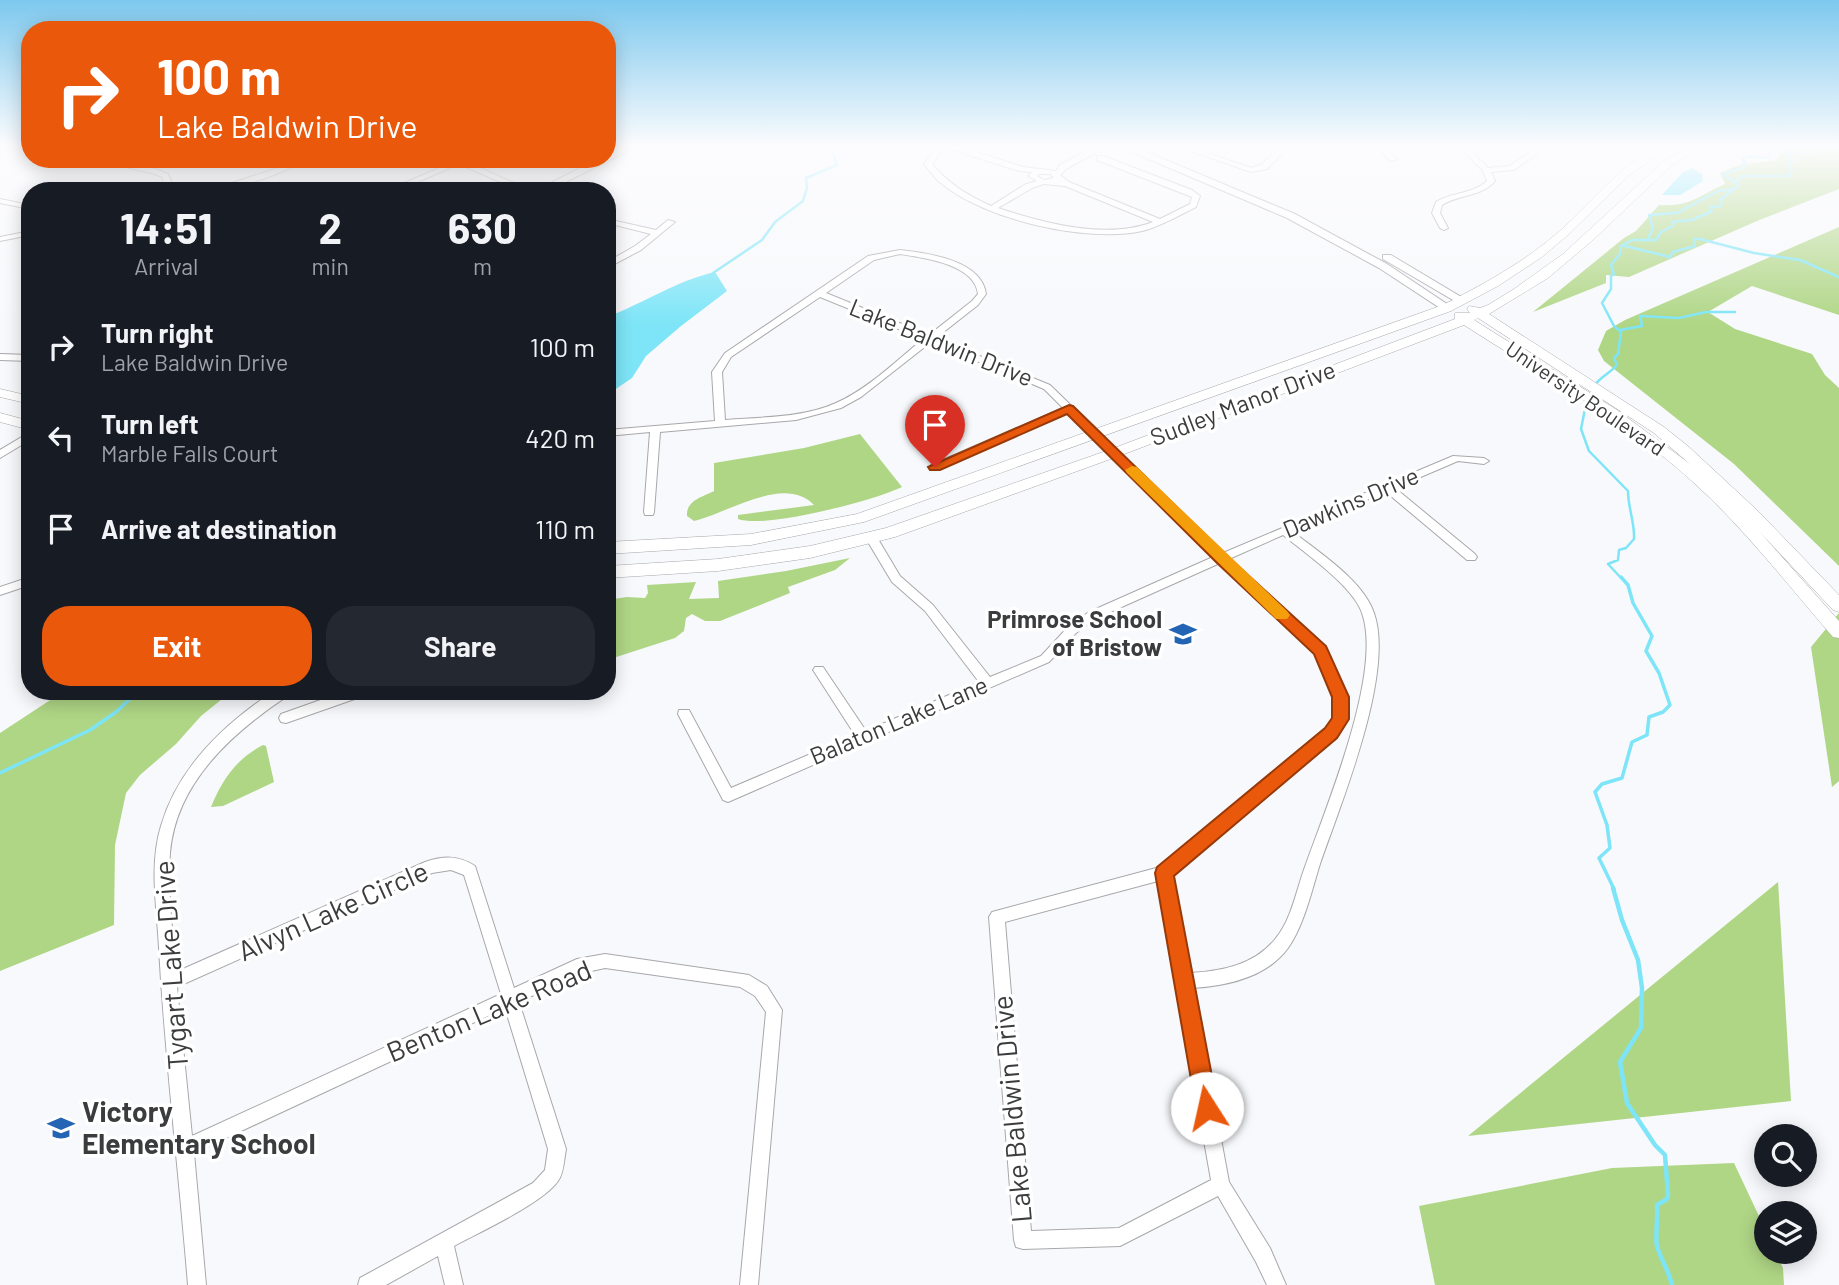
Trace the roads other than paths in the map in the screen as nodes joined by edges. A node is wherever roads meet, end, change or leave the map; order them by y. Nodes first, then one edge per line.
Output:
1 (989, 205) edge
2 (997, 205) edge
3 (1118, 205) edge
4 (1193, 205) edge
5 (1265, 205) edge
6 (1438, 205) edge
7 (1593, 205) edge
8 (1624, 205) edge
9 (994, 207) junction
10 (1291, 216) junction
11 (671, 222) dead end
12 (1160, 222) junction
13 (616, 223) edge
14 (1444, 228) dead end
15 (658, 233) junction
16 (21, 235) edge
17 (0, 239) edge
18 (616, 260) edge
19 (820, 293) junction
20 (1462, 301) junction
21 (1447, 308) junction
22 (1480, 313) junction
23 (1464, 320) junction
24 (930, 338) junction
25 (0, 357) edge
26 (21, 358) edge
27 (1577, 384) junction
28 (0, 393) edge
29 (21, 398) edge
30 (1606, 402) junction
31 (1069, 409) junction
32 (0, 417) edge
33 (21, 423) edge
34 (720, 423) junction
35 (654, 430) junction
36 (616, 432) edge
37 (1096, 435) junction
38 (21, 441) edge
39 (1114, 453) junction
40 (0, 455) edge
41 (1484, 460) dead end
42 (935, 467) dead end
43 (1388, 488) junction
44 (649, 512) dead end
45 (1284, 530) junction
46 (871, 537) junction
47 (616, 548) edge
48 (1471, 557) dead end
49 (1222, 559) junction
50 (616, 571) edge
51 (21, 584) edge
52 (0, 585) edge
53 (0, 591) edge
54 (1839, 606) edge
55 (1839, 632) edge
56 (820, 670) dead end
57 (987, 683) junction
58 (272, 700) edge
59 (336, 700) edge
60 (684, 714) dead end
61 (286, 718) dead end
62 (862, 736) junction
63 (1164, 873) junction
64 (1184, 981) junction
65 (168, 983) junction
66 (510, 998) junction
67 (185, 1148) junction
68 (1221, 1185) junction
69 (444, 1242) junction
70 (197, 1285) edge
71 (367, 1285) edge
72 (454, 1285) edge
73 (749, 1285) edge
74 (1277, 1285) edge

1 - 9 street
2 - 9 street
3 - 12 street
4 - 12 street
5 - 10 street, University Boulevard
6 - 14 street
7 - 20 main road, Sudley Manor Drive
8 - 22 main road, Sudley Manor Drive
9 - 12 street
10 - 20 street, University Boulevard
10 - 21 street, University Boulevard
11 - 15 street
13 - 15 street
15 - 18 street
16 - 17 street
19 - 24 street, Lake Baldwin Drive
19 - 24 street
19 - 34 street
20 - 21 main road, Sudley Manor Drive
20 - 22 main road, University Boulevard
21 - 23 main road, University Boulevard
21 - 37 main road, Sudley Manor Drive
22 - 23 main road, Sudley Manor Drive
22 - 27 main road, University Boulevard
23 - 27 main road, University Boulevard
23 - 39 main road, Sudley Manor Drive
24 - 31 street, Lake Baldwin Drive
24 - 34 street
25 - 26 street
27 - 30 main road, University Boulevard
28 - 29 main road
30 - 54 main road, University Boulevard
30 - 55 main road, University Boulevard
31 - 37 street, Lake Baldwin Drive
31 - 42 street
32 - 33 main road
34 - 35 street
35 - 36 street
35 - 44 street
37 - 39 street, Lake Baldwin Drive
37 - 47 main road, Sudley Manor Drive
38 - 40 street
39 - 46 main road, Sudley Manor Drive
39 - 49 street, Lake Baldwin Drive
41 - 43 street, Dawkins Drive
43 - 45 street, Dawkins Drive
43 - 48 street
45 - 49 street, Dawkins Drive
45 - 64 street
46 - 50 main road, Sudley Manor Drive
46 - 57 street
49 - 57 street, Balaton Lake Lane
49 - 63 street, Lake Baldwin Drive
51 - 53 street
52 - 53 street
56 - 62 street
57 - 62 street, Balaton Lake Lane
58 - 65 street, Tygart Lake Drive
59 - 61 street
60 - 62 street, Balaton Lake Lane
63 - 64 street
63 - 68 street, Lake Baldwin Drive
64 - 68 street
65 - 66 street, Alvyn Lake Circle
65 - 67 street, Tygart Lake Drive
66 - 67 street, Benton Lake Road
66 - 69 street, Alvyn Lake Circle
66 - 73 street, Benton Lake Road
67 - 70 street, Tygart Lake Drive
68 - 74 street
69 - 71 street, Alvyn Lake Circle
69 - 72 street

